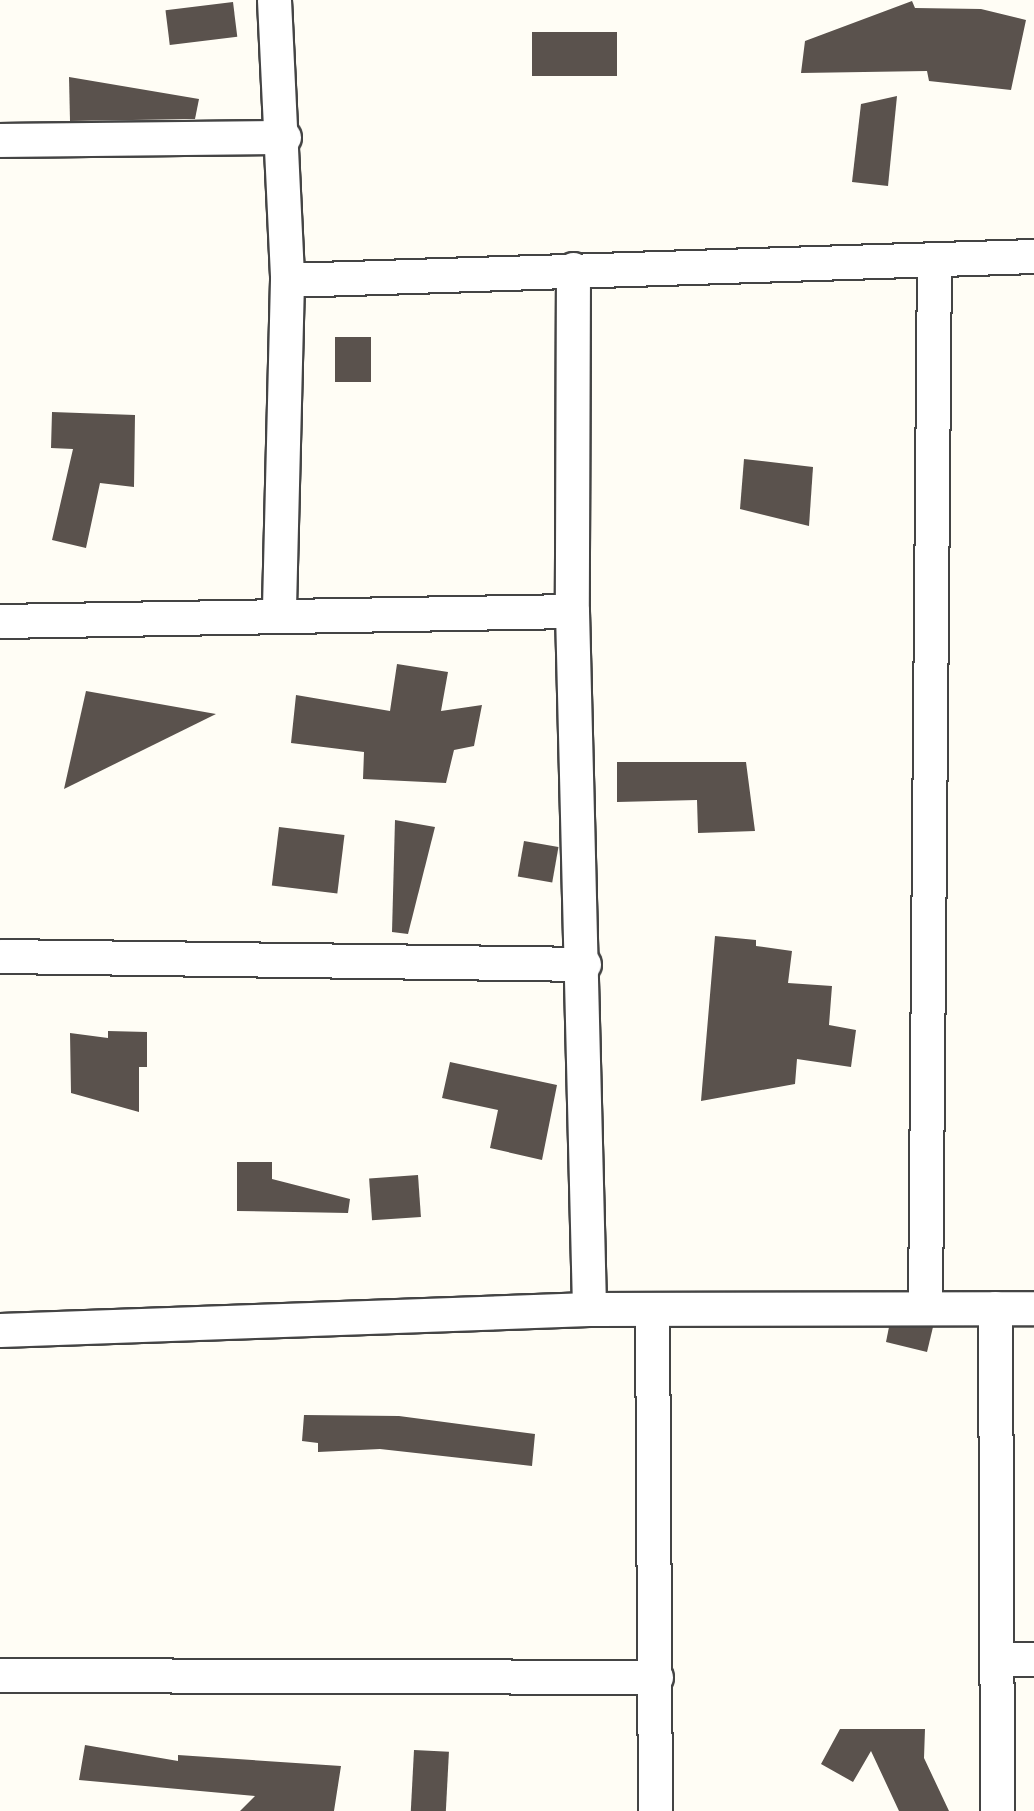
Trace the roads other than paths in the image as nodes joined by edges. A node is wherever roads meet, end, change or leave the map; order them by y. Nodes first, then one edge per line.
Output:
1 (274, 0) edge
2 (284, 136) junction
3 (0, 140) edge
4 (1034, 256) edge
5 (934, 259) junction
6 (573, 269) junction
7 (287, 280) junction
8 (572, 611) junction
9 (279, 616) junction
10 (0, 621) edge
11 (0, 956) edge
12 (584, 964) junction
13 (926, 1308) junction
14 (995, 1308) junction
15 (1034, 1308) edge
16 (590, 1309) junction
17 (652, 1309) junction
18 (0, 1330) edge
19 (996, 1658) junction
20 (1034, 1659) edge
21 (0, 1675) edge
22 (656, 1677) junction
23 (656, 1811) edge
24 (997, 1811) edge

1 - 2 street
2 - 3 street
2 - 7 street
4 - 5 street
5 - 6 street
5 - 13 street
6 - 7 street
6 - 8 street
7 - 9 street
8 - 9 street
8 - 12 street
9 - 10 street
11 - 12 street
12 - 16 street
13 - 14 street
13 - 17 street
14 - 15 street
14 - 19 street
16 - 17 street
16 - 18 street
17 - 22 street
19 - 20 street
19 - 24 street
21 - 22 street
22 - 23 street

